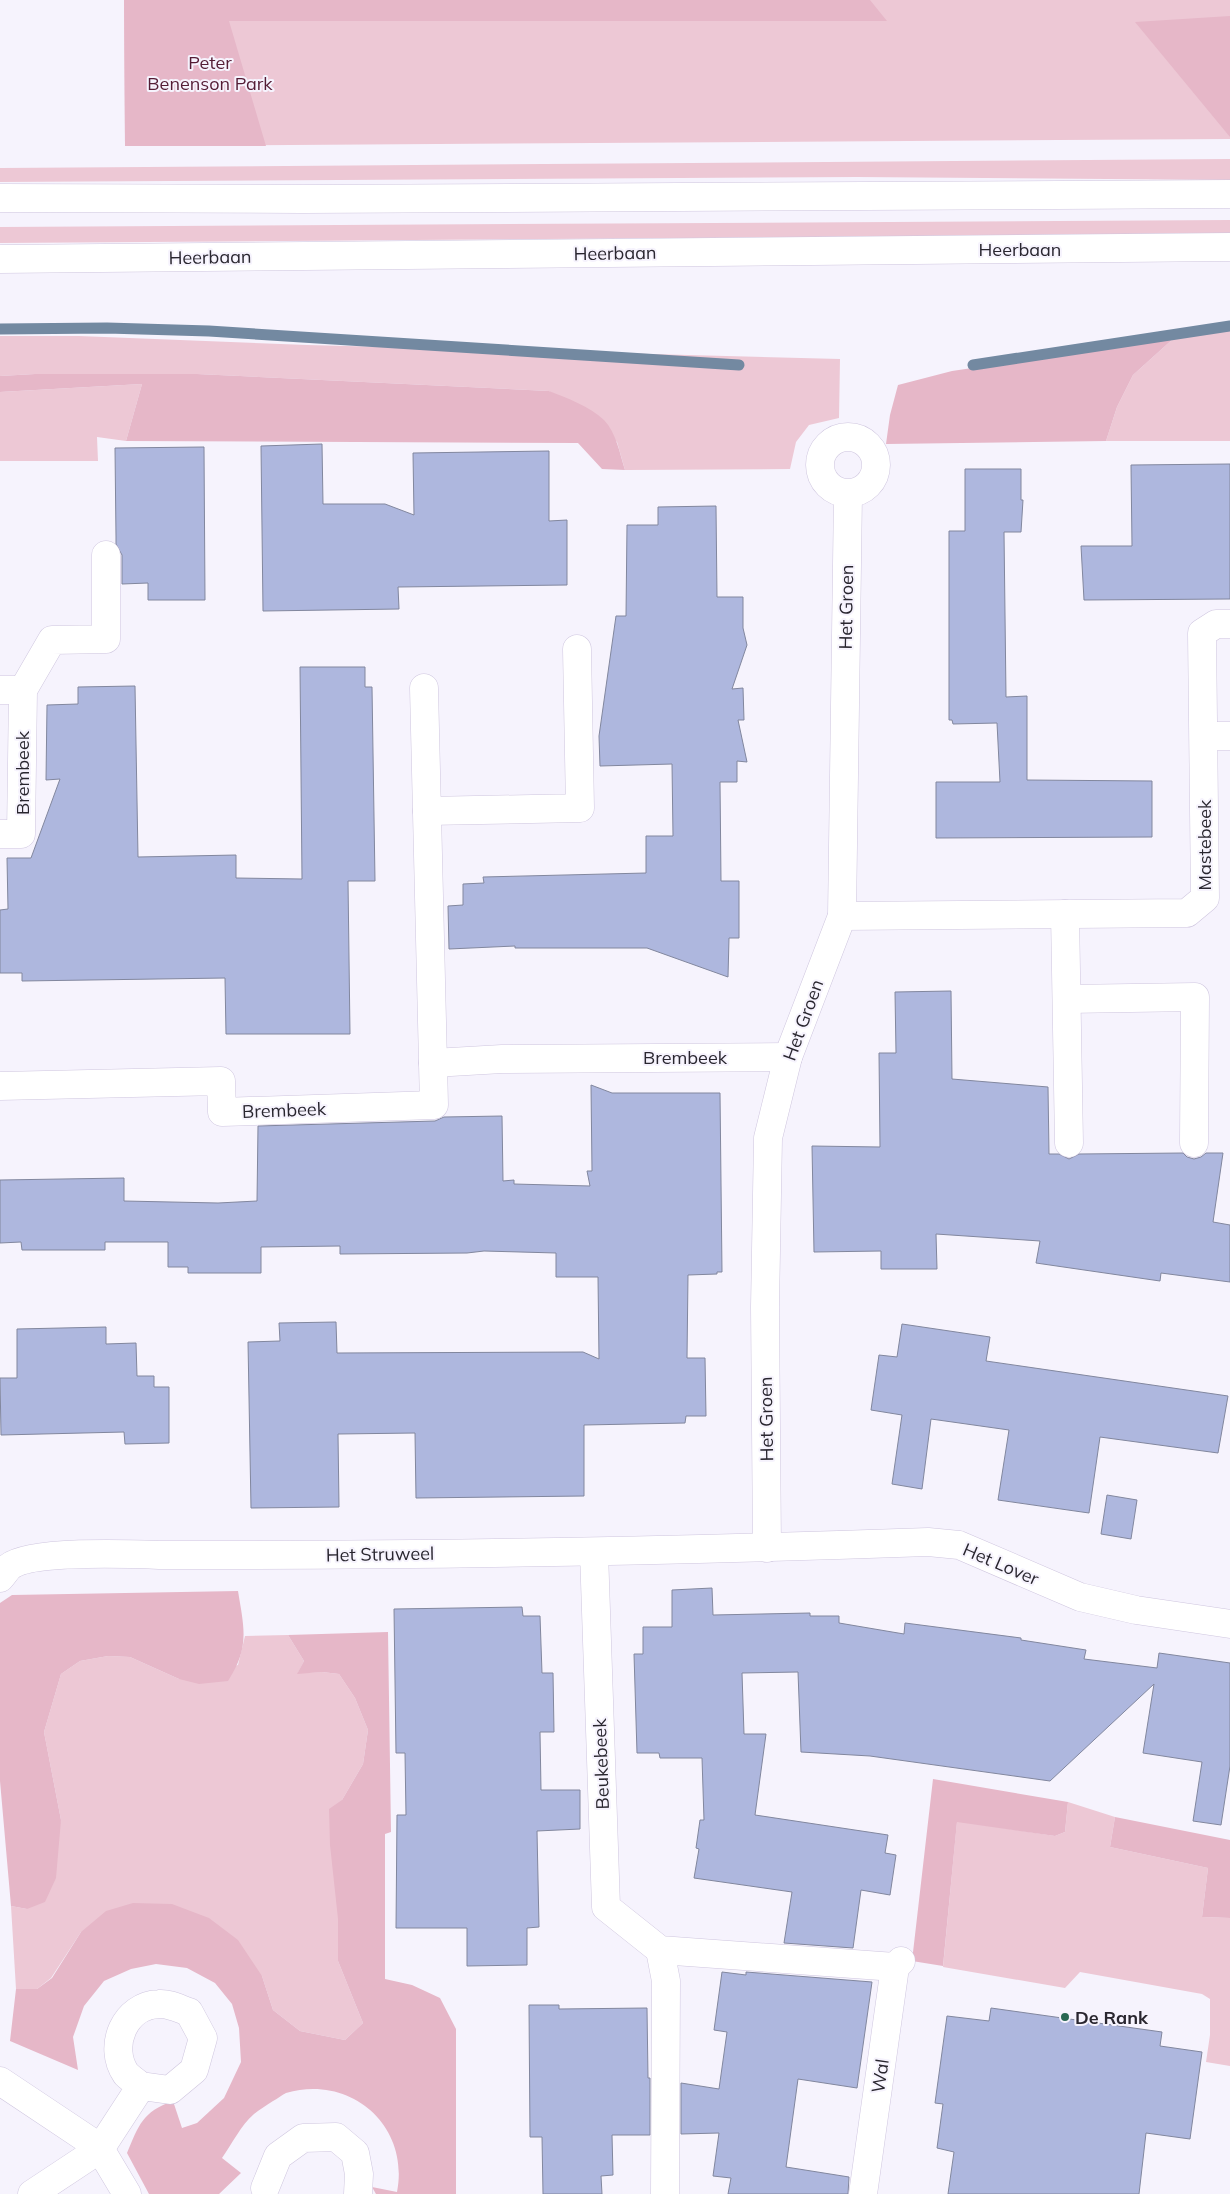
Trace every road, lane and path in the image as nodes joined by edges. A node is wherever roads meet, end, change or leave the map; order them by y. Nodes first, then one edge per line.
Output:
1 (1230, 194) edge
2 (0, 198) edge
3 (1230, 247) edge
4 (0, 259) edge
5 (848, 494) dead end
6 (106, 555) dead end
7 (1230, 624) edge
8 (577, 648) dead end
9 (424, 688) dead end
10 (11, 690) edge
11 (1217, 736) edge
12 (427, 811) junction
13 (0, 834) edge
14 (1065, 914) junction
15 (842, 916) junction
16 (1067, 999) junction
17 (788, 1057) junction
18 (433, 1063) junction
19 (0, 1086) edge
20 (1069, 1143) dead end
21 (1194, 1143) dead end
22 (767, 1548) junction
23 (594, 1552) junction
24 (0, 1578) edge
25 (1230, 1624) edge
26 (660, 1950) junction
27 (0, 2081) edge
28 (141, 2086) dead end
29 (100, 2149) junction
30 (264, 2192) edge
31 (32, 2194) edge
32 (127, 2194) edge
33 (358, 2194) edge
34 (665, 2194) edge
35 (863, 2194) edge

1 - 2 street
3 - 4 street, Heerbaan
5 - 15 street, Het Groen
6 - 10 street, Brembeek
7 - 11 street, Mastebeek
8 - 12 street
9 - 12 street, Brembeek
10 - 13 street, Brembeek
11 - 14 street, Mastebeek
12 - 18 street, Brembeek
14 - 15 street, Mastebeek
14 - 16 street
15 - 17 street, Het Groen
16 - 20 street
16 - 21 street
17 - 18 street, Brembeek
17 - 22 street, Het Groen
18 - 19 street, Brembeek
22 - 23 street, Het Struweel
22 - 25 street, Het Lover
23 - 24 street, Het Struweel
23 - 26 street, Beukebeek
26 - 34 street
26 - 35 street, Wal
27 - 29 street
28 - 29 street
29 - 31 street
29 - 32 street
30 - 33 street

